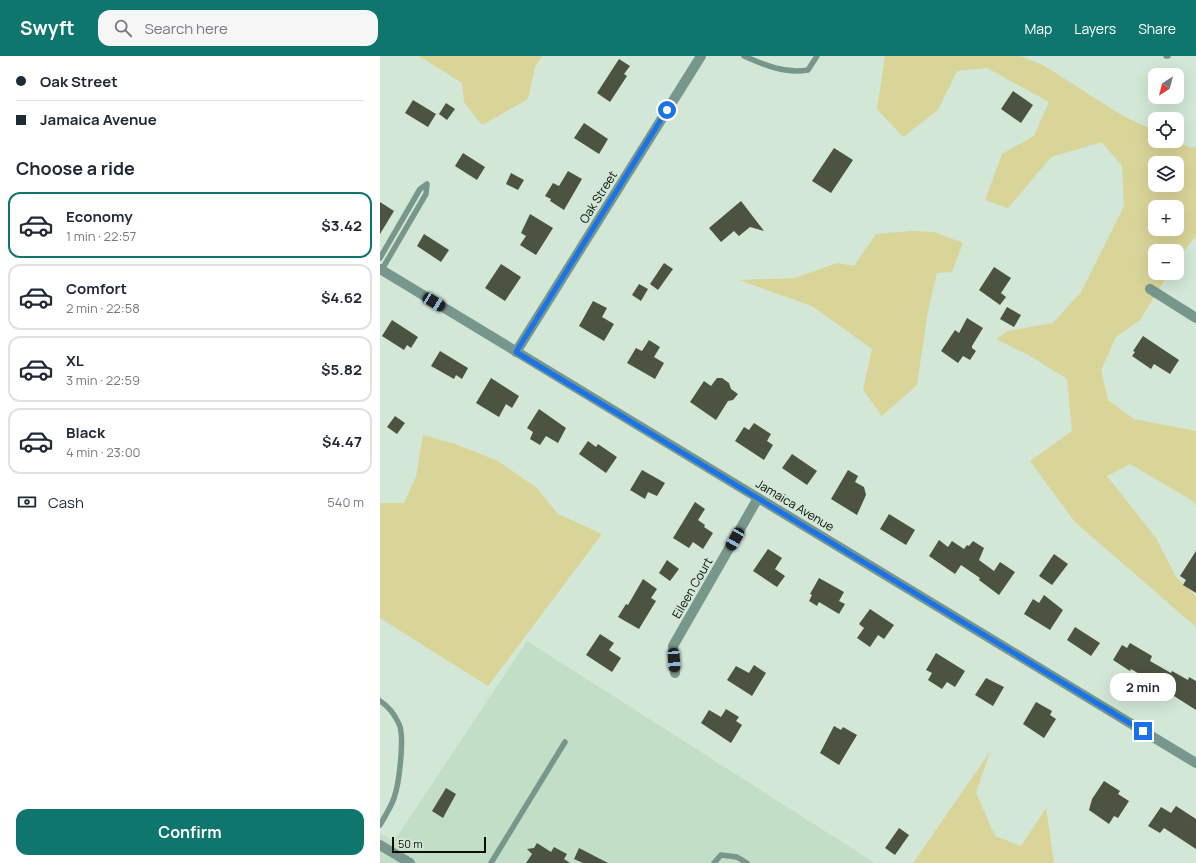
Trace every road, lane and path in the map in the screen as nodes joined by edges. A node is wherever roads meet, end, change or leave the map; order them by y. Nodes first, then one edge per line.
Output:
1 (701, 56) edge
2 (744, 56) edge
3 (817, 56) edge
4 (380, 258) edge
5 (380, 269) edge
6 (1150, 289) dead end
7 (1196, 318) edge
8 (516, 352) junction
9 (758, 498) junction
10 (675, 673) dead end
11 (380, 701) edge
12 (564, 742) dead end
13 (1196, 763) edge
14 (380, 825) edge
15 (380, 845) edge
16 (410, 863) edge
17 (491, 863) edge
18 (714, 863) edge
19 (747, 863) edge

1 - 8 street, Oak Street
2 - 3 lane
4 - 5 lane
5 - 8 street, Jamaica Avenue
6 - 7 street
8 - 9 street, Jamaica Avenue
9 - 10 street, Eileen Court
9 - 13 street, Jamaica Avenue
11 - 14 lane
12 - 17 lane
15 - 16 street
18 - 19 lane

